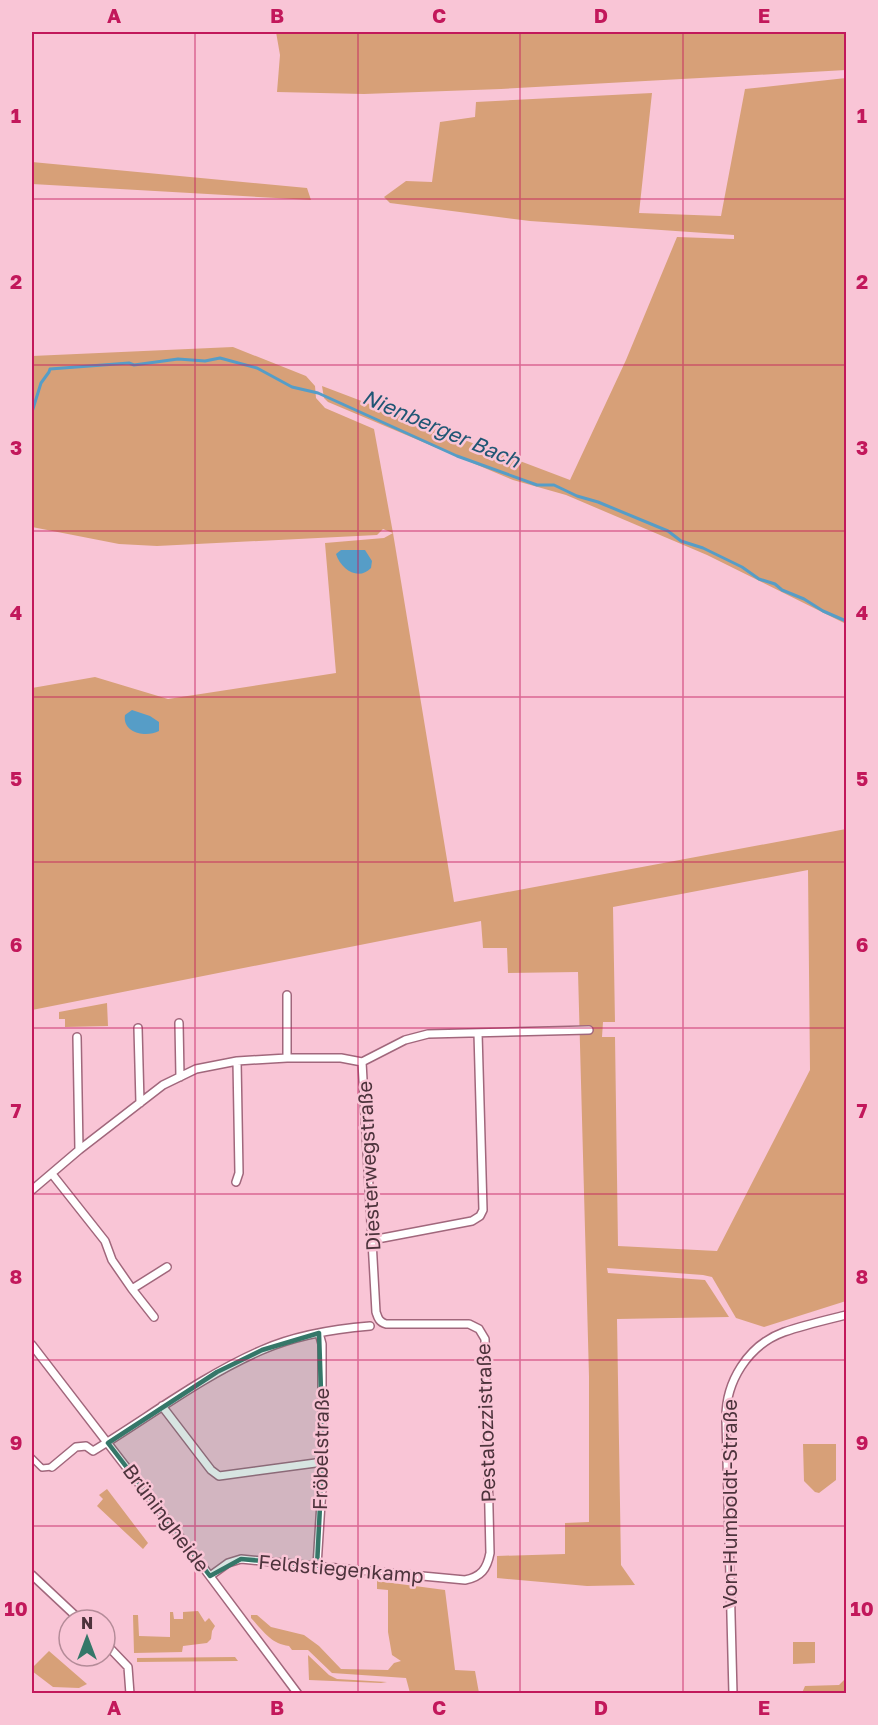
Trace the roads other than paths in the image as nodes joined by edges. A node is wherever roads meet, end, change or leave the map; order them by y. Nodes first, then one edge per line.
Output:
1 (287, 995) dead end
2 (179, 1023) dead end
3 (138, 1028) dead end
4 (589, 1030) dead end
5 (478, 1033) junction
6 (77, 1037) dead end
7 (287, 1058) junction
8 (237, 1061) junction
9 (362, 1062) junction
10 (180, 1077) junction
11 (140, 1103) junction
12 (79, 1150) junction
13 (52, 1174) junction
14 (236, 1182) dead end
15 (32, 1190) edge
16 (372, 1240) junction
17 (167, 1267) dead end
18 (132, 1289) junction
19 (846, 1315) edge
20 (154, 1317) dead end
21 (381, 1322) joint
22 (370, 1326) dead end
23 (319, 1333) junction
24 (33, 1349) edge
25 (162, 1406) junction
26 (108, 1443) junction
27 (32, 1458) edge
28 (323, 1462) junction
29 (52, 1467) joint
30 (317, 1566) junction
31 (32, 1575) edge
32 (210, 1576) junction
33 (477, 1578) joint
34 (67, 1608) edge
35 (117, 1656) edge
36 (130, 1694) edge
37 (298, 1694) edge
38 (734, 1694) edge

1 - 7 street
2 - 10 street
3 - 11 street
4 - 5 street, Diesterwegstraße
5 - 9 street, Diesterwegstraße
5 - 16 street
6 - 12 street
7 - 8 street
7 - 9 street
8 - 10 street
8 - 14 street
9 - 16 street, Diesterwegstraße
10 - 11 street
11 - 12 street
12 - 13 street
13 - 15 street
13 - 18 street
16 - 21 street, Diesterwegstraße
17 - 18 street
18 - 20 street
19 - 38 street, Von-Humboldt-Straße
21 - 33 street, Pestalozzistraße
22 - 23 street
23 - 25 street
23 - 28 street, Fröbelstraße
24 - 26 street, Brüningheide
25 - 26 street
25 - 28 street
26 - 29 street
26 - 32 street, Brüningheide
27 - 29 street
28 - 30 street, Fröbelstraße
30 - 32 street, Feldstiegenkamp
30 - 33 street, Feldstiegenkamp
31 - 34 street
32 - 37 street, Brüningheide
35 - 36 street

